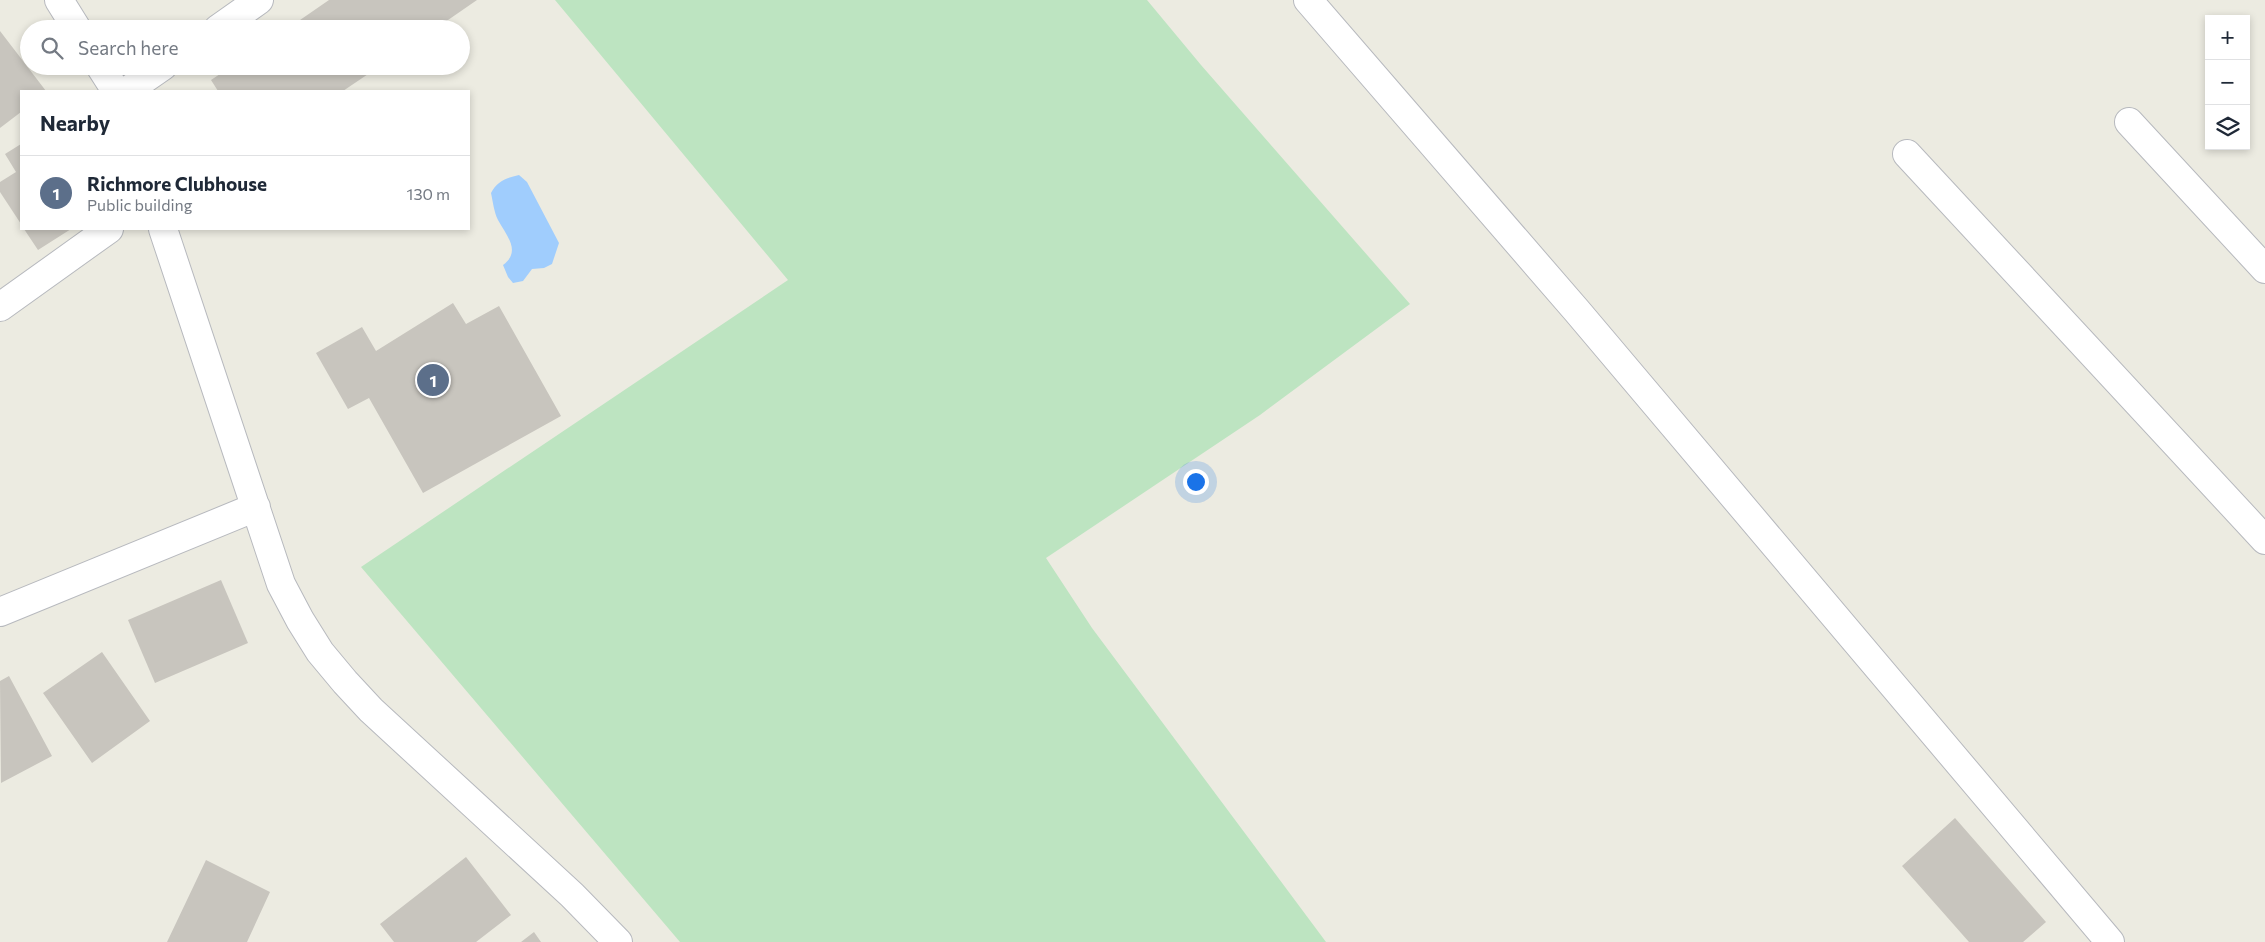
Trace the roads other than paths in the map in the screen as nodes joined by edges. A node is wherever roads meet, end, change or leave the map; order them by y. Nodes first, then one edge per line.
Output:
1 (59, 0) edge
2 (259, 0) edge
3 (1308, 0) edge
4 (71, 20) edge
5 (231, 20) edge
6 (106, 75) edge
7 (150, 75) edge
8 (115, 90) edge
9 (128, 90) edge
10 (2129, 122) dead end
11 (1907, 154) dead end
12 (109, 230) edge
13 (163, 230) edge
14 (2265, 269) edge
15 (0, 308) edge
16 (256, 507) junction
17 (2265, 540) edge
18 (0, 612) edge
19 (618, 942) edge
20 (2110, 942) edge

1 - 4 street
2 - 5 street
3 - 20 street
6 - 8 street
7 - 9 street
10 - 14 street
11 - 17 street
12 - 15 street
13 - 16 street
16 - 18 street
16 - 19 street

